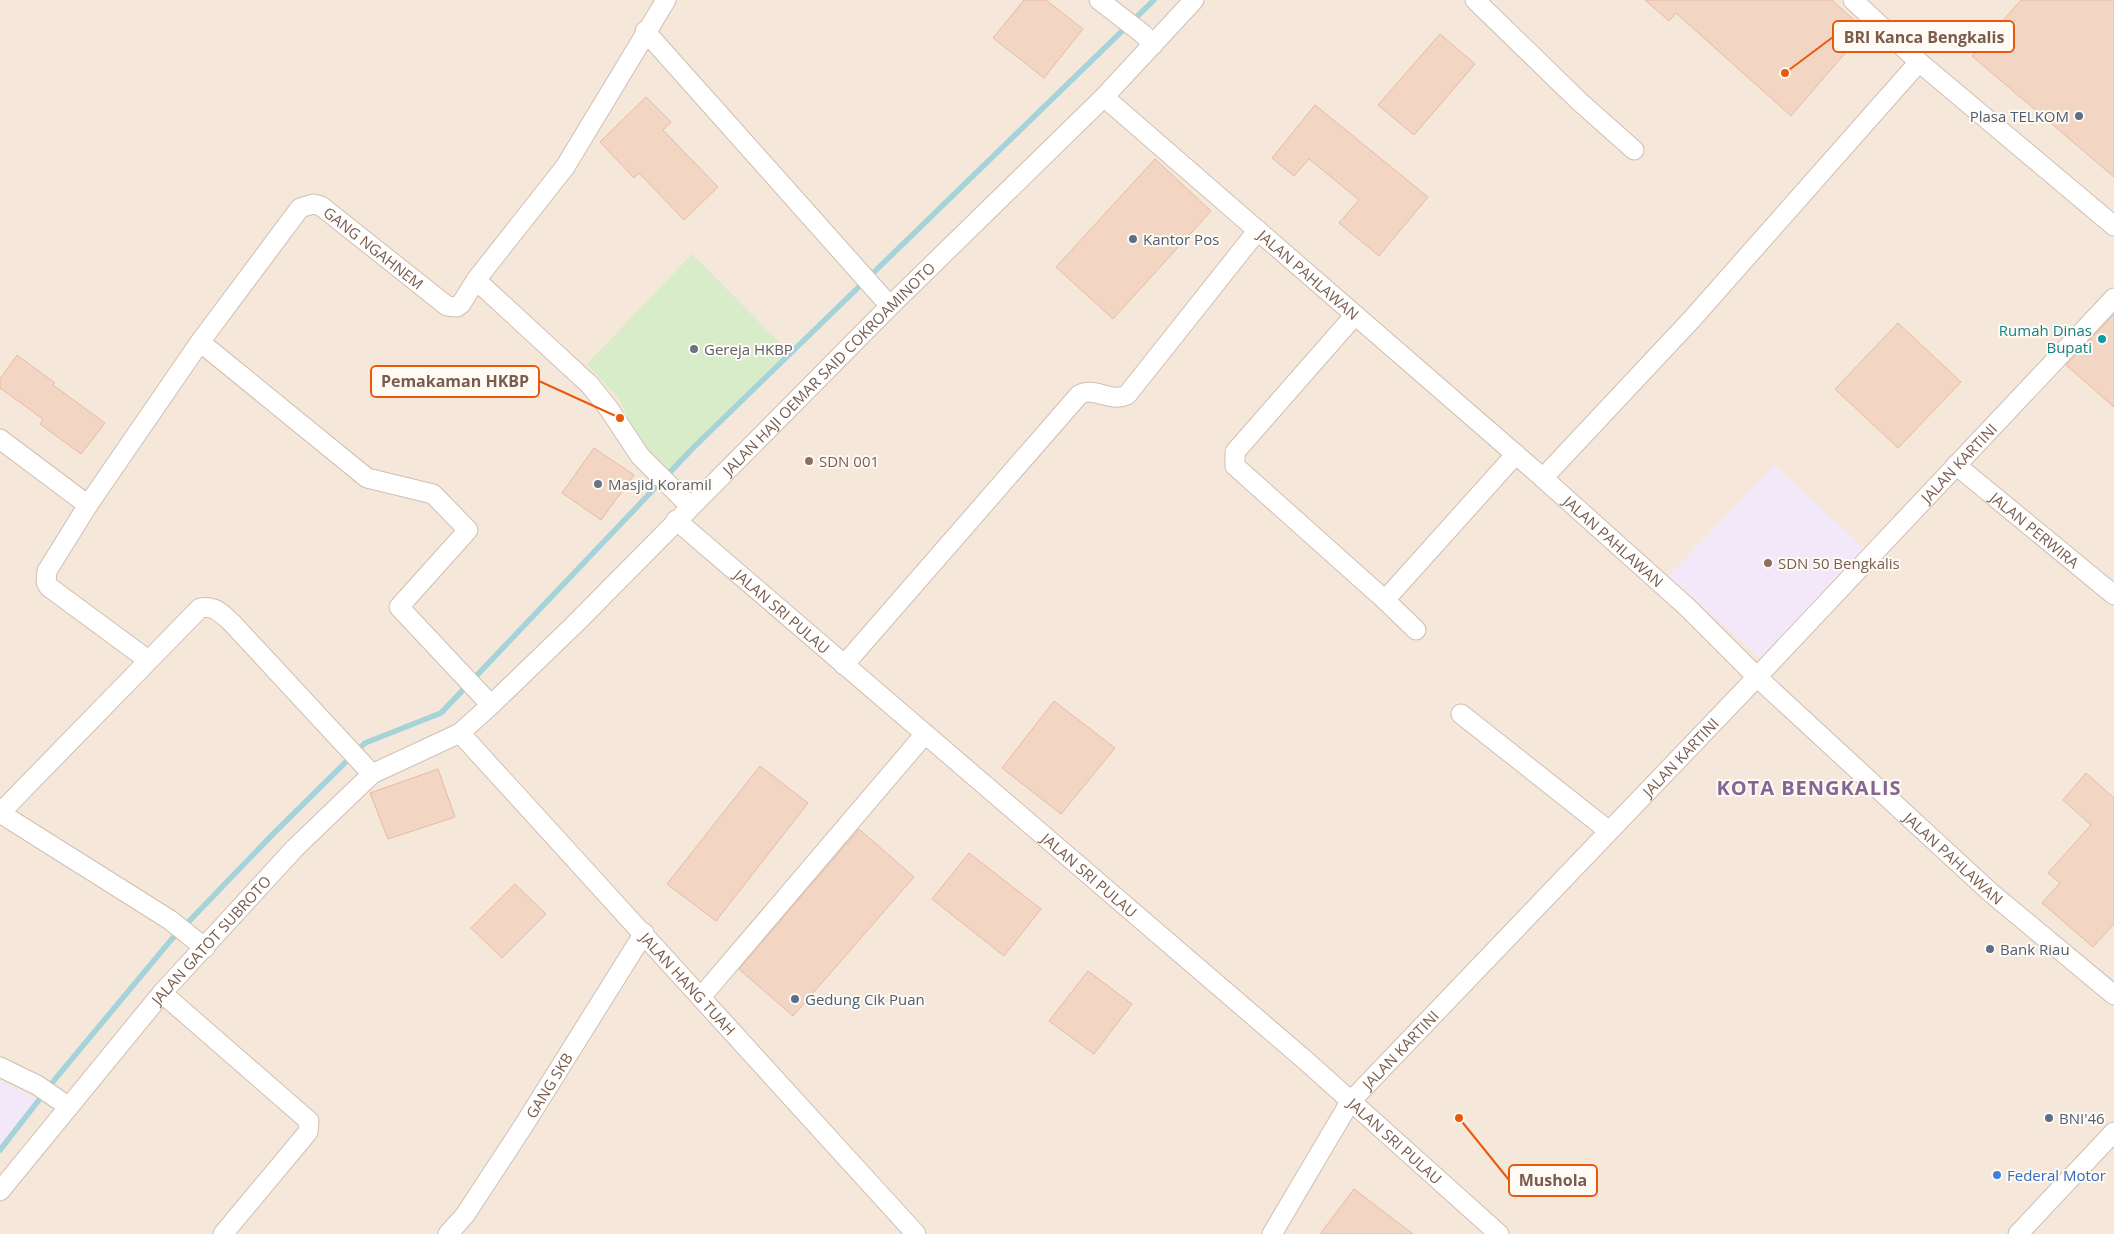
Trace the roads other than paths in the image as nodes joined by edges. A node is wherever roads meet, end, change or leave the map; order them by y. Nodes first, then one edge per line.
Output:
1 (666, 0) edge
2 (1099, 0) edge
3 (1194, 0) edge
4 (1475, 0) edge
5 (1853, 0) edge
6 (645, 31) junction
7 (1148, 39) junction
8 (1919, 62) junction
9 (1104, 97) junction
10 (1634, 150) dead end
11 (2114, 226) edge
12 (1258, 230) junction
13 (476, 280) junction
14 (2114, 298) edge
15 (885, 300) junction
16 (1355, 314) junction
17 (200, 342) junction
18 (0, 439) edge
19 (1516, 454) junction
20 (1956, 465) junction
21 (1543, 478) junction
22 (684, 501) junction
23 (88, 505) junction
24 (676, 520) junction
25 (2114, 595) edge
26 (1386, 600) junction
27 (1416, 630) dead end
28 (148, 660) junction
29 (844, 665) junction
30 (1757, 677) junction
31 (486, 699) junction
32 (1460, 714) dead end
33 (460, 733) junction
34 (925, 734) junction
35 (368, 770) junction
36 (0, 813) edge
37 (1609, 831) junction
38 (644, 933) junction
39 (201, 944) junction
40 (162, 993) junction
41 (2114, 995) edge
42 (701, 997) junction
43 (0, 1067) edge
44 (1350, 1102) junction
45 (65, 1104) junction
46 (2114, 1132) edge
47 (0, 1192) edge
48 (224, 1234) edge
49 (448, 1234) edge
50 (916, 1234) edge
51 (1272, 1234) edge
52 (1499, 1234) edge
53 (2018, 1234) edge

1 - 6 street, GANG NGAHNEM
2 - 7 street
3 - 7 street, JALAN HAJI OEMAR SAID COKROAMINOTO
4 - 10 street
5 - 8 street
6 - 13 street, GANG NGAHNEM
6 - 15 street
7 - 9 street, JALAN HAJI OEMAR SAID COKROAMINOTO
8 - 11 street
8 - 21 street
9 - 12 street, JALAN PAHLAWAN
9 - 15 street, JALAN HAJI OEMAR SAID COKROAMINOTO
12 - 16 street, JALAN PAHLAWAN
12 - 29 street
13 - 17 street, GANG NGAHNEM
13 - 22 street
14 - 20 street, JALAN KARTINI
15 - 22 street, JALAN HAJI OEMAR SAID COKROAMINOTO
16 - 19 street, JALAN PAHLAWAN
16 - 26 street
17 - 23 street, GANG NGAHNEM
17 - 31 street
18 - 23 street
19 - 21 street, JALAN PAHLAWAN
19 - 26 street
20 - 25 street, JALAN PERWIRA
20 - 30 street, JALAN KARTINI
21 - 30 street, JALAN PAHLAWAN
22 - 24 street, JALAN HAJI OEMAR SAID COKROAMINOTO
23 - 28 street, GANG NGAHNEM
24 - 29 street, JALAN SRI PULAU
24 - 31 street, JALAN HAJI OEMAR SAID COKROAMINOTO
26 - 27 street
28 - 35 street
28 - 36 street
29 - 34 street, JALAN SRI PULAU
30 - 37 street, JALAN KARTINI
30 - 41 street, JALAN PAHLAWAN
31 - 33 street, JALAN HAJI OEMAR SAID COKROAMINOTO
32 - 37 street
33 - 35 street, JALAN GATOT SUBROTO
33 - 38 street, JALAN HANG TUAH
34 - 42 street
34 - 44 street, JALAN SRI PULAU
35 - 39 street, JALAN GATOT SUBROTO
36 - 39 street
37 - 44 street, JALAN KARTINI
38 - 42 street, JALAN HANG TUAH
38 - 49 street, GANG SKB
39 - 40 street, JALAN GATOT SUBROTO
40 - 45 street, JALAN GATOT SUBROTO
40 - 48 street
42 - 50 street, JALAN HANG TUAH
43 - 45 street
44 - 51 street, JALAN KARTINI
44 - 52 street, JALAN SRI PULAU
45 - 47 street, JALAN GATOT SUBROTO
46 - 53 street

